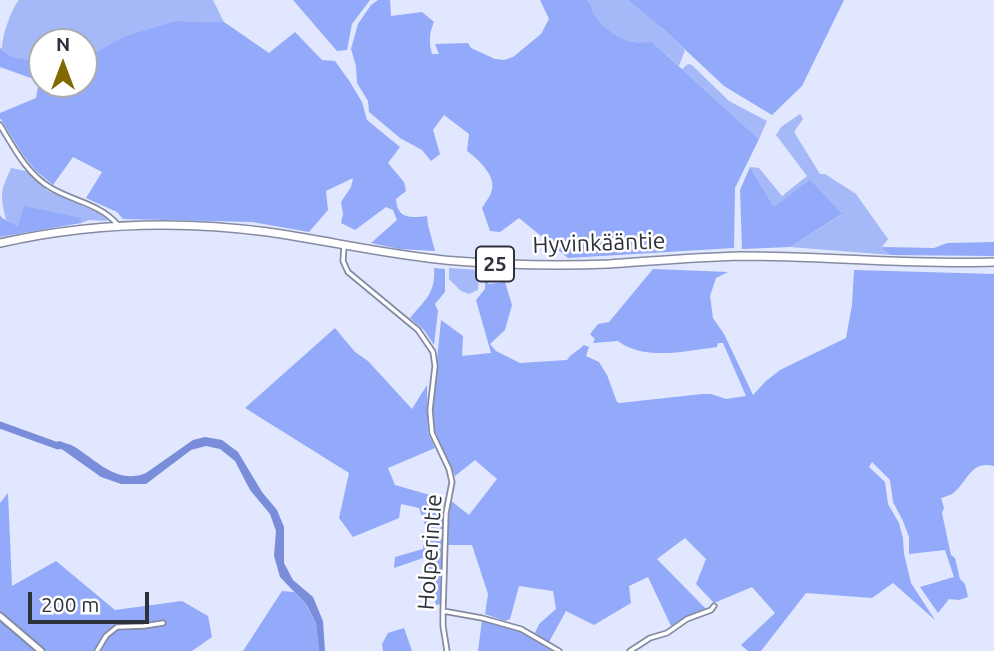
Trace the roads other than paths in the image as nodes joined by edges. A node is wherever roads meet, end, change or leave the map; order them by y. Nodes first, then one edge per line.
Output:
1 (0, 125) edge
2 (118, 226) junction
3 (0, 243) edge
4 (344, 246) junction
5 (994, 262) edge
6 (714, 606) dead end
7 (443, 611) junction
8 (0, 616) edge
9 (163, 623) dead end
10 (41, 651) edge
11 (97, 651) edge
12 (447, 651) edge
13 (559, 651) edge
14 (629, 651) edge

1 - 2 street
2 - 3 highway, Hyvinkääntie / 25
2 - 4 highway, Hyvinkääntie / 25
4 - 5 highway, Hyvinkääntie / 25
4 - 7 street, Holperintie
6 - 14 street
7 - 12 street, Holperintie
7 - 13 street
8 - 10 street
9 - 11 street

